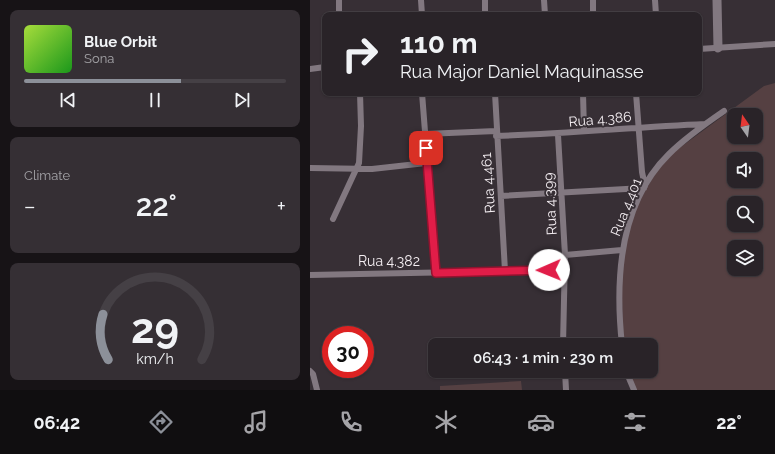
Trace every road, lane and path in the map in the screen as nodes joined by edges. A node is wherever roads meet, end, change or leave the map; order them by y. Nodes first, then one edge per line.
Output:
1 (339, 0) edge
2 (421, 0) edge
3 (485, 0) edge
4 (544, 0) edge
5 (592, 0) edge
6 (655, 0) edge
7 (717, 0) edge
8 (339, 12) edge
9 (422, 12) edge
10 (485, 12) edge
11 (545, 12) edge
12 (593, 12) edge
13 (656, 12) edge
14 (775, 44) edge
15 (718, 48) junction
16 (702, 49) edge
17 (322, 67) edge
18 (310, 69) edge
19 (360, 96) edge
20 (422, 96) edge
21 (495, 96) edge
22 (583, 96) edge
23 (636, 96) edge
24 (724, 111) dead end
25 (705, 124) junction
26 (637, 127) junction
27 (584, 131) junction
28 (425, 134) junction
29 (496, 134) junction
30 (558, 135) junction
31 (426, 163) junction
32 (310, 168) edge
33 (358, 169) junction
34 (644, 187) junction
35 (561, 194) junction
36 (501, 196) junction
37 (333, 219) dead end
38 (622, 250) junction
39 (564, 255) junction
40 (563, 270) junction
41 (505, 271) junction
42 (436, 273) junction
43 (310, 275) edge
44 (563, 338) edge
45 (622, 338) edge
46 (310, 371) edge
47 (565, 378) edge
48 (629, 378) edge
49 (317, 390) edge
50 (566, 390) edge
51 (634, 390) edge

1 - 8 street
2 - 9 street
3 - 10 street
4 - 11 street
5 - 12 street
6 - 13 street
7 - 15 street
14 - 15 street
15 - 16 street
17 - 18 street
19 - 33 street
20 - 28 street
21 - 29 street, Rua 4.461
22 - 27 street
23 - 26 street
24 - 25 street, Rua 4.401
25 - 26 street, Rua 4.386
25 - 34 street, Rua 4.401
26 - 27 street, Rua 4.386
26 - 34 street
27 - 30 street, Rua 4.386
28 - 29 street, Rua 4.386
28 - 31 street
29 - 30 street, Rua 4.386
29 - 36 street, Rua 4.461
30 - 35 street, Rua 4.399
31 - 33 street
31 - 42 street
32 - 33 street
33 - 37 street
34 - 35 street
34 - 38 street, Rua 4.401
35 - 36 street
35 - 39 street, Rua 4.399
36 - 41 street, Rua 4.461
38 - 39 street
38 - 45 street, Rua 4.401
39 - 40 street, Rua 4.399
40 - 41 street, Rua 4.382
40 - 44 street, Rua 4.399
41 - 42 street, Rua 4.382
42 - 43 street, Rua 4.382
46 - 49 street
47 - 50 street
48 - 51 street

